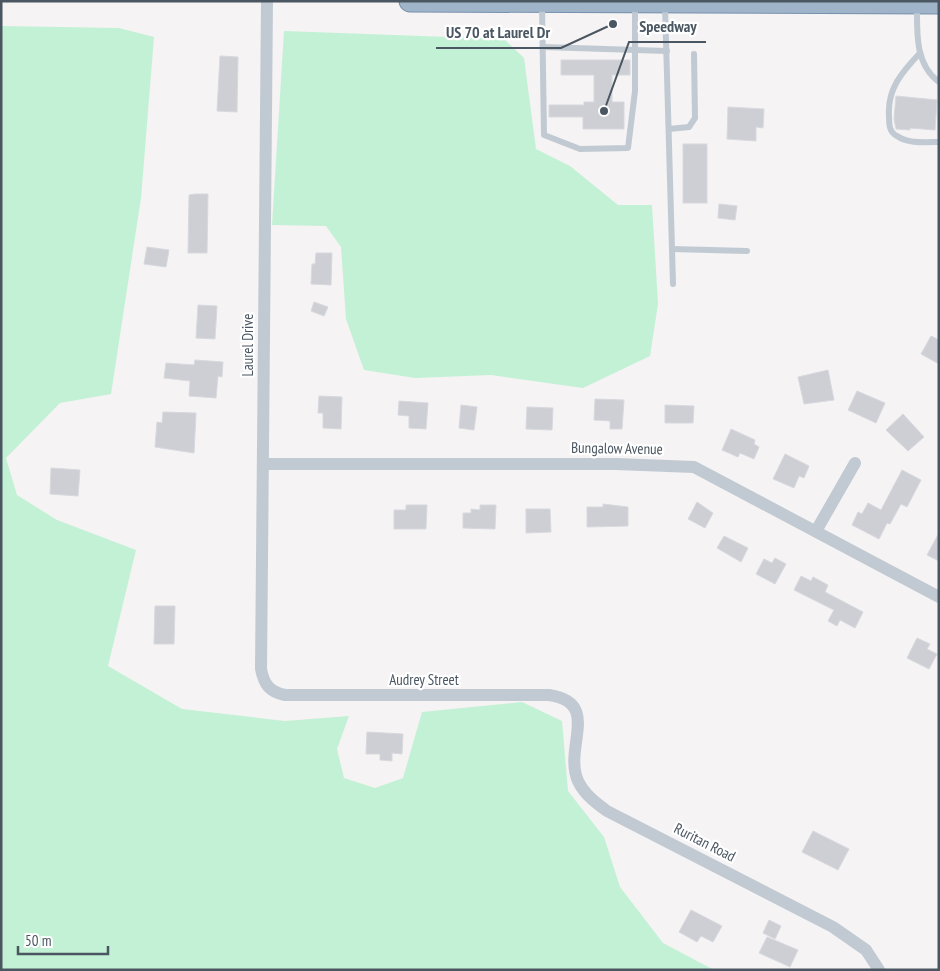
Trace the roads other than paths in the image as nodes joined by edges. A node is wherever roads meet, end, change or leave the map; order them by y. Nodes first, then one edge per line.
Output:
1 (268, 1) edge
2 (410, 1) edge
3 (542, 2) edge
4 (635, 2) edge
5 (665, 2) edge
6 (816, 2) edge
7 (838, 2) edge
8 (872, 2) edge
9 (917, 3) junction
10 (939, 3) edge
11 (543, 48) junction
12 (635, 50) junction
13 (667, 51) junction
14 (920, 53) junction
15 (694, 54) dead end
16 (939, 82) edge
17 (669, 129) junction
18 (939, 142) edge
19 (672, 250) junction
20 (747, 251) dead end
21 (673, 284) dead end
22 (855, 463) dead end
23 (263, 464) junction
24 (816, 531) junction
25 (939, 598) edge
26 (268, 688) joint
27 (578, 710) joint
28 (879, 970) edge

1 - 23 street, Laurel Drive
2 - 3 highway
3 - 4 highway
3 - 11 lane
4 - 5 highway
4 - 12 lane
5 - 6 highway
5 - 13 lane
6 - 7 highway
7 - 8 highway
8 - 9 highway
9 - 10 highway
9 - 14 lane
11 - 12 lane
11 - 12 lane
12 - 13 lane
13 - 17 lane
14 - 16 lane
14 - 18 lane
15 - 17 lane
17 - 19 lane
19 - 20 lane
19 - 21 lane
22 - 24 street
23 - 24 street, Bungalow Avenue
23 - 26 street, Laurel Drive
24 - 25 street, Bungalow Avenue
26 - 27 street, Audrey Street
27 - 28 street, Ruritan Road

